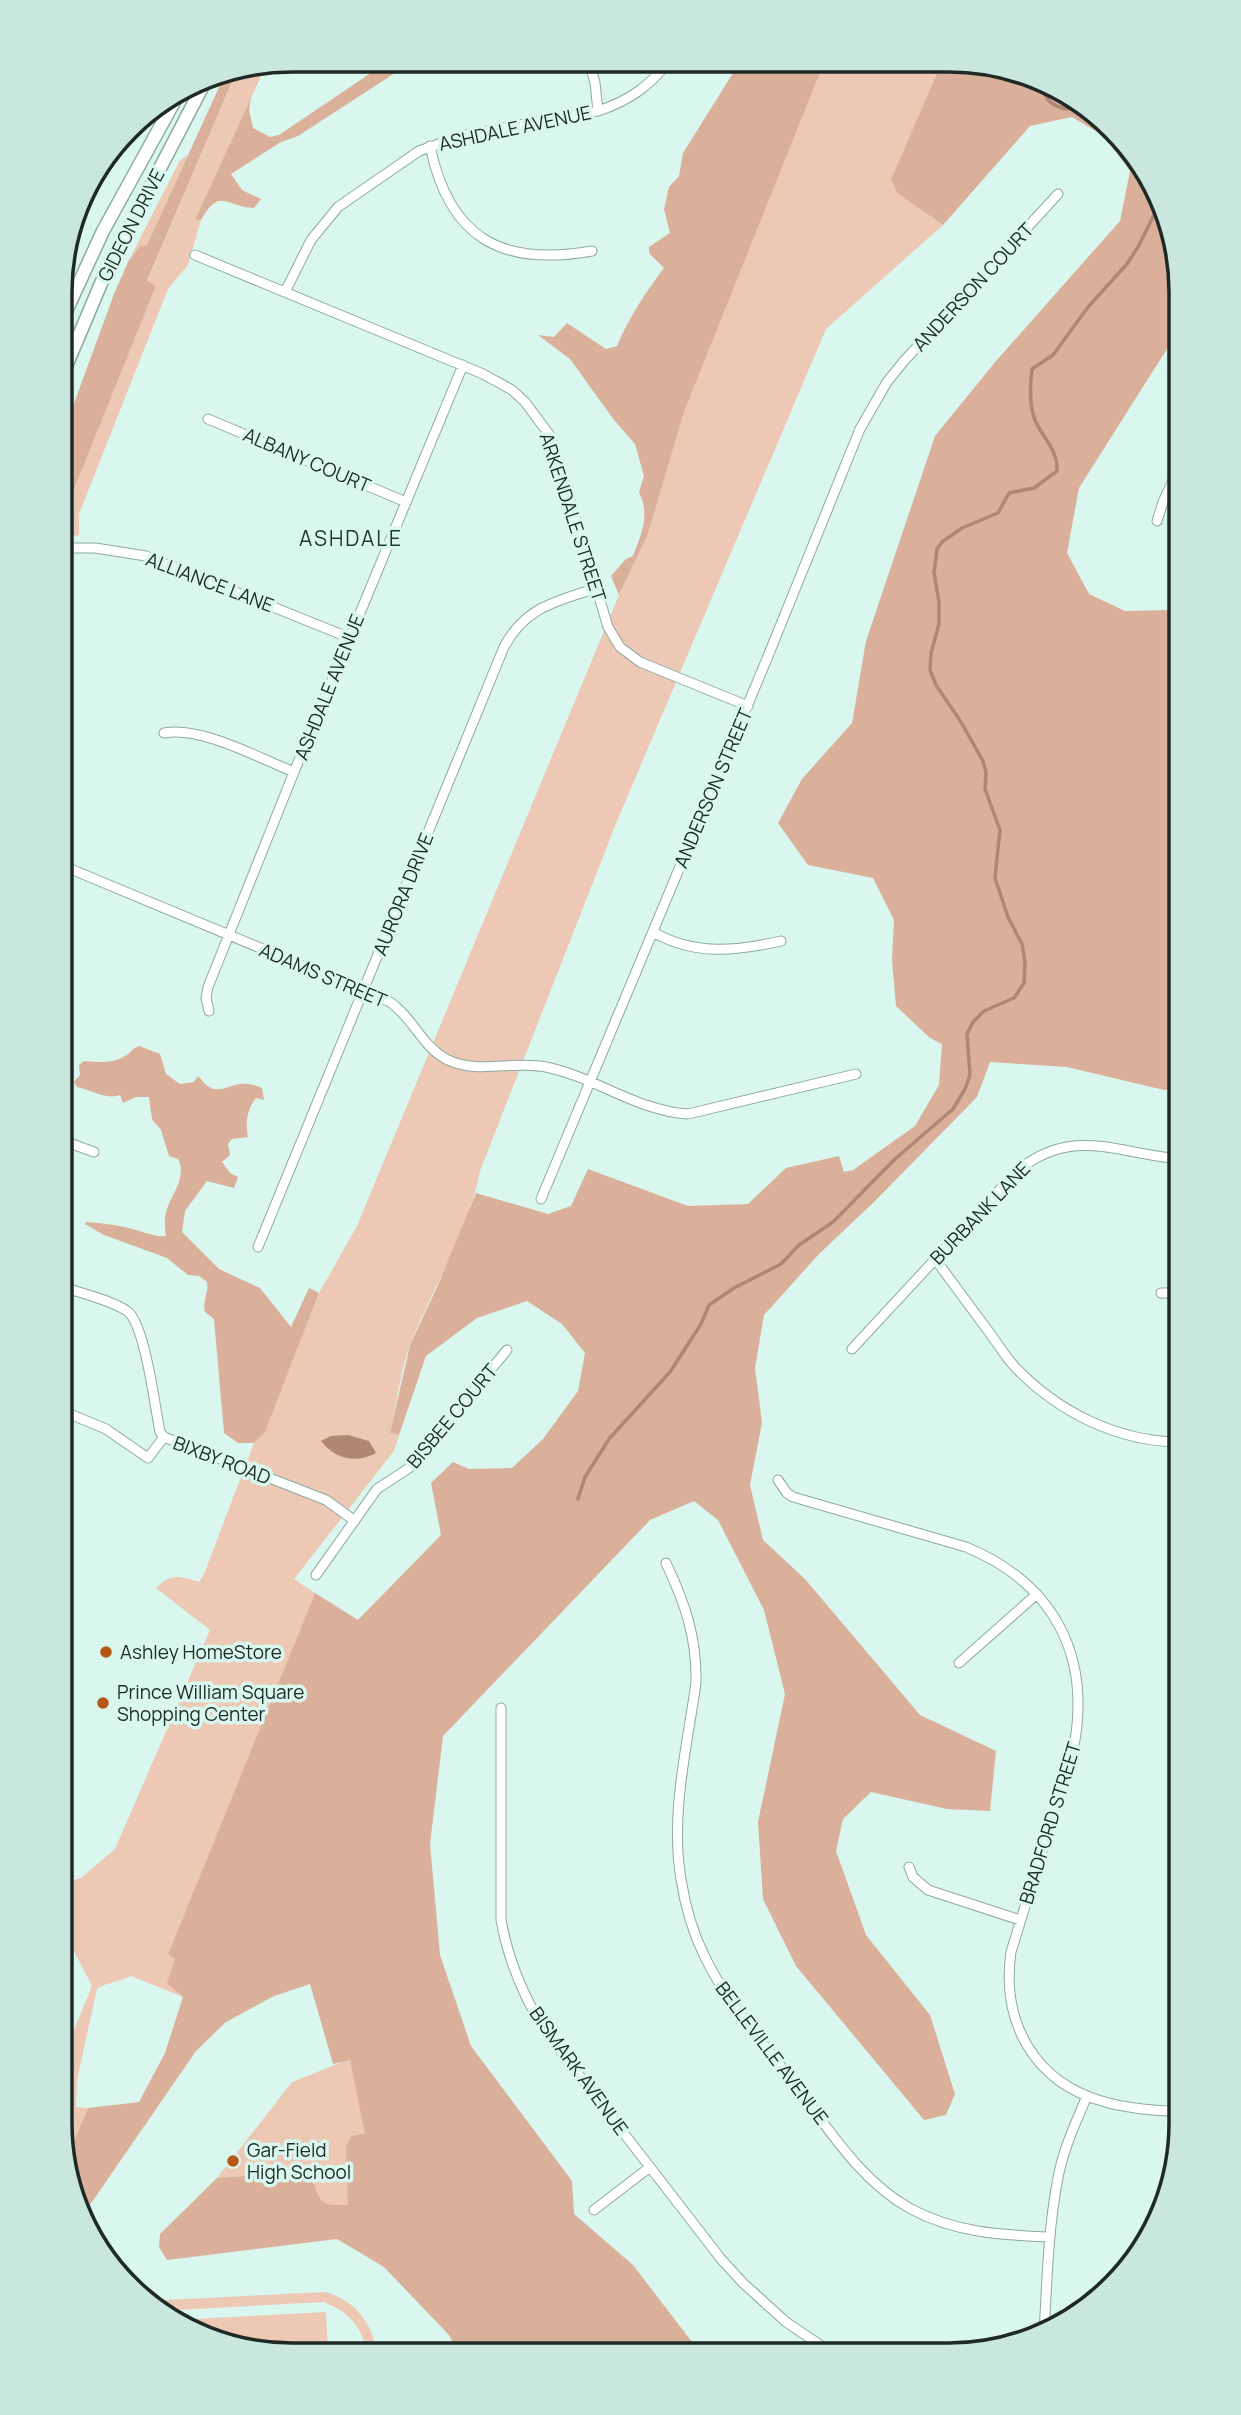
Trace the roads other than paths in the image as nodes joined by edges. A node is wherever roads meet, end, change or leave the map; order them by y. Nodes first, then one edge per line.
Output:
1 (592, 72) edge
2 (659, 72) edge
3 (200, 92) edge
4 (170, 108) edge
5 (598, 111) junction
6 (430, 146) junction
7 (1058, 194) dead end
8 (592, 251) dead end
9 (195, 255) dead end
10 (285, 292) junction
11 (72, 297) edge
12 (72, 352) edge
13 (463, 365) junction
14 (888, 380) joint
15 (208, 419) dead end
16 (1169, 489) edge
17 (406, 502) junction
18 (1157, 521) dead end
19 (72, 548) edge
20 (597, 589) junction
21 (350, 638) junction
22 (748, 706) junction
23 (164, 733) dead end
24 (294, 772) junction
25 (72, 871) edge
26 (653, 932) junction
27 (228, 935) junction
28 (781, 941) dead end
29 (363, 990) junction
30 (209, 1011) dead end
31 (856, 1074) dead end
32 (590, 1082) junction
33 (72, 1144) edge
34 (94, 1152) dead end
35 (1169, 1158) edge
36 (541, 1199) dead end
37 (258, 1247) dead end
38 (935, 1259) junction
39 (72, 1290) edge
40 (1161, 1293) dead end
41 (1169, 1293) edge
42 (852, 1349) dead end
43 (508, 1350) dead end
44 (72, 1415) edge
45 (164, 1437) junction
46 (1169, 1440) edge
47 (778, 1480) dead end
48 (355, 1521) junction
49 (666, 1563) dead end
50 (316, 1575) dead end
51 (1037, 1594) junction
52 (959, 1663) dead end
53 (501, 1708) dead end
54 (909, 1867) dead end
55 (1020, 1920) junction
56 (1087, 2096) junction
57 (1169, 2111) edge
58 (650, 2167) junction
59 (594, 2210) dead end
60 (1050, 2237) junction
61 (1045, 2322) edge
62 (817, 2343) edge

1 - 5 street
2 - 5 street, ASHDALE AVENUE
3 - 12 main road, GIDEON DRIVE
4 - 11 main road, GIDEON DRIVE
5 - 6 street, ASHDALE AVENUE
6 - 8 street
6 - 10 street, ASHDALE AVENUE
7 - 14 street, ANDERSON COURT
9 - 10 street, ARKENDALE STREET
10 - 13 street, ARKENDALE STREET
13 - 17 street, ASHDALE AVENUE
13 - 20 street, ARKENDALE STREET
14 - 22 street, ANDERSON STREET
15 - 17 street, ALBANY COURT
16 - 18 street
17 - 21 street, ASHDALE AVENUE
19 - 21 street, ALLIANCE LANE
20 - 22 street, ARKENDALE STREET
20 - 29 street, AURORA DRIVE
21 - 24 street, ASHDALE AVENUE
22 - 26 street, ANDERSON STREET
23 - 24 street
24 - 27 street, ASHDALE AVENUE
25 - 27 street, ADAMS STREET
26 - 28 street
26 - 32 street, ANDERSON STREET
27 - 29 street, ADAMS STREET
27 - 30 street, ASHDALE AVENUE
29 - 32 street, ADAMS STREET
29 - 37 street, AURORA DRIVE
31 - 32 street, ADAMS STREET
32 - 36 street, ANDERSON STREET
33 - 34 street
35 - 38 street, BURBANK LANE
38 - 42 street, BURBANK LANE
38 - 46 street
39 - 45 street
40 - 41 street
43 - 48 street, BISBEE COURT
44 - 45 street, BIXBY ROAD
45 - 48 street, BIXBY ROAD
47 - 51 street, BRADFORD STREET
48 - 50 street, BISBEE COURT
49 - 60 street, BELLEVILLE AVENUE
51 - 52 street
51 - 55 street, BRADFORD STREET
53 - 58 street, BISMARK AVENUE
54 - 55 street
55 - 56 street, BRADFORD STREET
56 - 57 street, BRADFORD STREET
56 - 60 street
58 - 59 street
58 - 62 street, BISMARK AVENUE
60 - 61 street

